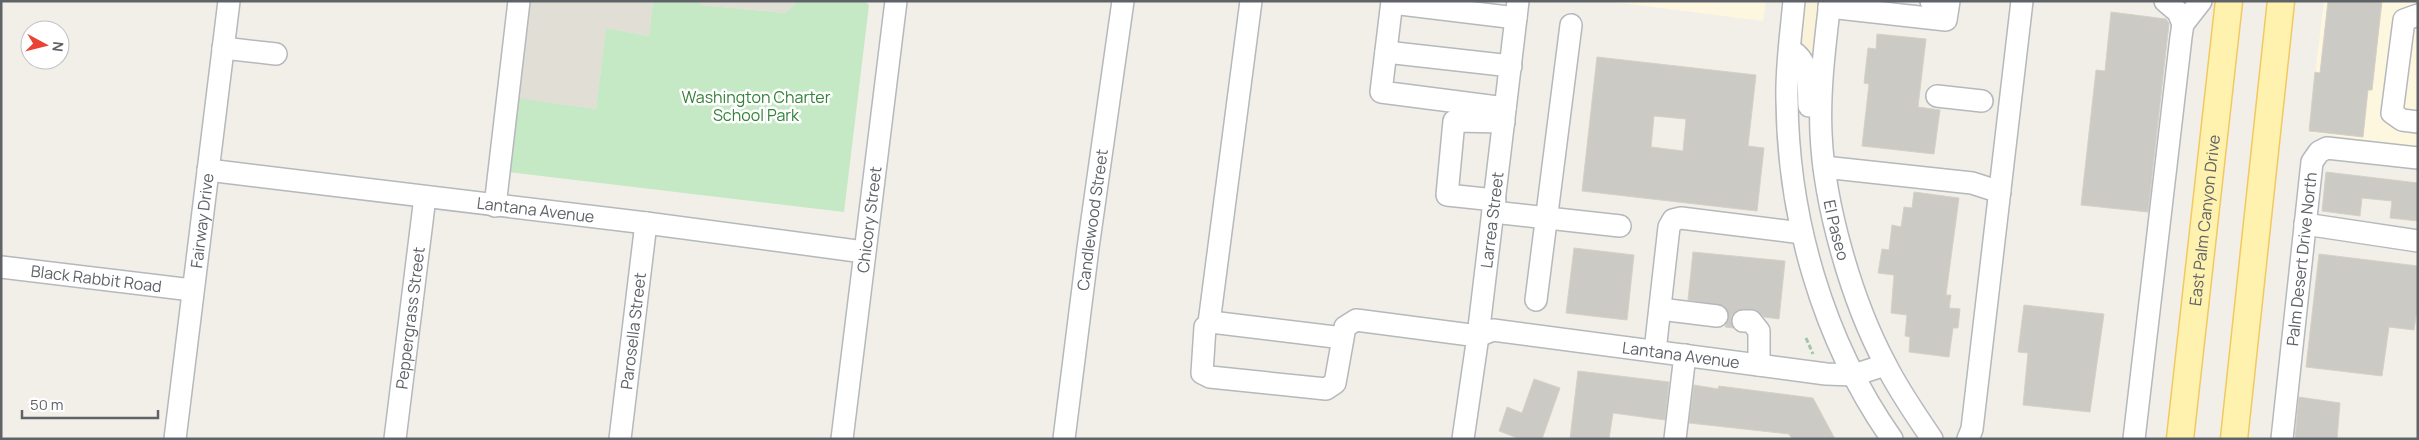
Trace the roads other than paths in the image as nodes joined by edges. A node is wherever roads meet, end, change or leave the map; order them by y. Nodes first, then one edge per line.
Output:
1 (229, 1) edge
2 (519, 1) edge
3 (896, 1) edge
4 (1123, 1) edge
5 (1251, 1) edge
6 (1794, 1) edge
7 (1931, 1) edge
8 (2022, 1) edge
9 (2165, 1) edge
10 (2201, 1) edge
11 (2229, 1) edge
12 (2281, 1) edge
13 (1392, 2) edge
14 (1829, 4) edge
15 (1945, 8) edge
16 (1517, 10) edge
17 (2418, 14) edge
18 (2183, 24) junction
19 (1571, 25) dead end
20 (223, 48) junction
21 (1790, 50) junction
22 (1386, 52) junction
23 (276, 54) dead end
24 (1511, 66) junction
25 (2408, 68) edge
26 (1937, 96) dead end
27 (1982, 101) dead end
28 (1505, 115) junction
29 (2418, 122) edge
30 (1821, 133) junction
31 (2418, 158) edge
32 (1824, 166) junction
33 (208, 170) junction
34 (2000, 192) junction
35 (425, 197) junction
36 (495, 206) junction
37 (1494, 206) junction
38 (1546, 218) junction
39 (646, 223) junction
40 (2305, 224) junction
41 (1620, 226) dead end
42 (1802, 232) junction
43 (2418, 241) edge
44 (864, 252) junction
45 (1, 267) edge
46 (192, 290) junction
47 (1536, 300) dead end
48 (1660, 309) junction
49 (1716, 316) dead end
50 (1743, 320) dead end
51 (1209, 323) junction
52 (1478, 336) junction
53 (1343, 338) junction
54 (1655, 351) junction
55 (1685, 355) junction
56 (1759, 365) junction
57 (1885, 365) junction
58 (1854, 375) junction
59 (175, 439) edge
60 (395, 439) edge
61 (620, 439) edge
62 (842, 439) edge
63 (1064, 439) edge
64 (1463, 439) edge
65 (1676, 439) edge
66 (1892, 439) edge
67 (1932, 439) edge
68 (1968, 439) edge
69 (2134, 439) edge
70 (2180, 439) edge
71 (2234, 439) edge
72 (2282, 439) edge

1 - 20 street, Fairway Drive
2 - 36 street
3 - 44 street, Chicory Street
4 - 63 street, Candlewood Street
5 - 51 street
6 - 21 street, El Paseo
7 - 15 street
8 - 34 street
9 - 18 street
10 - 18 street
11 - 70 main road, East Palm Canyon Drive
12 - 71 main road
13 - 16 street
13 - 22 street
14 - 15 street
14 - 30 street, El Paseo
16 - 24 street, Larrea Street
17 - 25 street
18 - 69 street
19 - 38 street
20 - 23 street
20 - 33 street, Fairway Drive
21 - 30 street
21 - 42 street, El Paseo
22 - 24 street
22 - 28 street
24 - 28 street, Larrea Street
25 - 29 street
26 - 27 street
28 - 37 street, Larrea Street
28 - 37 street
30 - 32 street, El Paseo
31 - 40 street, Palm Desert Drive North
32 - 34 street
32 - 57 street, El Paseo
33 - 35 street, Lantana Avenue
33 - 46 street, Fairway Drive
34 - 68 street
35 - 36 street, Lantana Avenue
35 - 60 street, Peppergrass Street
36 - 39 street, Lantana Avenue
37 - 38 street
37 - 52 street, Larrea Street
38 - 41 street
38 - 47 street
39 - 44 street, Lantana Avenue
39 - 61 street, Parosella Street
40 - 43 street
40 - 72 street, Palm Desert Drive North
42 - 48 street
42 - 58 street, El Paseo
44 - 62 street, Chicory Street
45 - 46 street, Black Rabbit Road
46 - 59 street, Fairway Drive
48 - 49 street
48 - 54 street
50 - 56 street
51 - 53 street
51 - 53 street
52 - 53 street, Lantana Avenue
52 - 54 street, Lantana Avenue
52 - 64 street, Larrea Street
54 - 55 street, Lantana Avenue
55 - 56 street, Lantana Avenue
55 - 65 street
56 - 58 street, Lantana Avenue
57 - 58 street, Lantana Avenue
57 - 67 street, El Paseo
58 - 66 street, El Paseo

